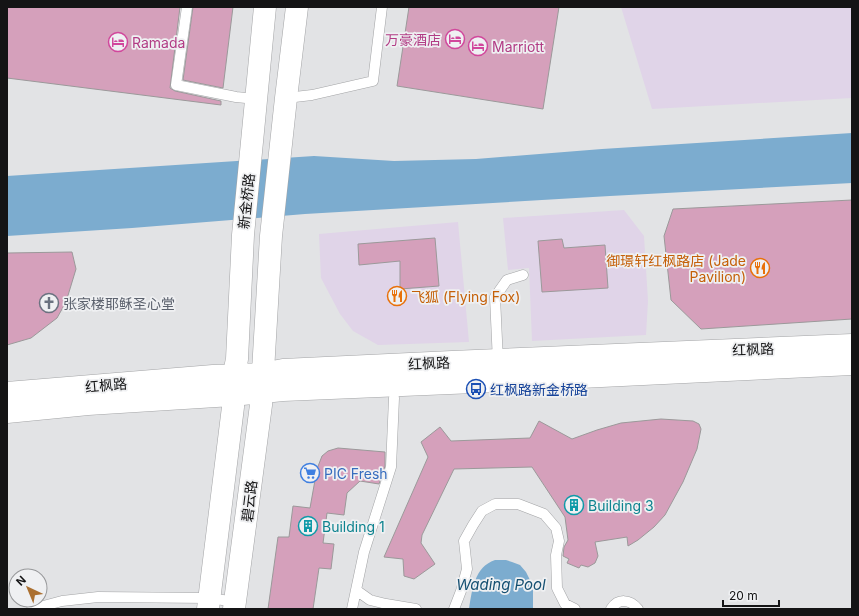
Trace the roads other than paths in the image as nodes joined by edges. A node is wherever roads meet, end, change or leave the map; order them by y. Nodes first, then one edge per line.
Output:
1 (187, 7) edge
2 (266, 7) edge
3 (297, 7) edge
4 (382, 7) edge
5 (286, 98) junction
6 (256, 99) junction
7 (523, 276) dead end
8 (852, 345) edge
9 (498, 360) junction
10 (852, 364) edge
11 (498, 381) junction
12 (262, 383) junction
13 (233, 385) junction
14 (7, 393) edge
15 (394, 398) dead end
16 (7, 412) edge
17 (356, 590) junction
18 (209, 604) edge
19 (235, 606) edge
20 (564, 607) edge
21 (32, 609) edge
22 (352, 609) edge
23 (416, 609) edge
24 (454, 609) edge
25 (575, 609) edge
26 (611, 609) edge
27 (638, 609) edge

1 - 6 lane
2 - 6 street, 新金桥路
3 - 5 street, 新金桥路
4 - 5 lane
5 - 12 street, 新金桥路
6 - 13 street, 新金桥路
7 - 9 lane
8 - 9 street, 红枫路
9 - 11 lane
9 - 12 street, 红枫路
10 - 11 street, 红枫路
11 - 12 street, 红枫路
12 - 13 street, 红枫路
12 - 19 street, 碧云路
13 - 14 street, 红枫路
13 - 16 street, 红枫路
13 - 18 street, 碧云路
15 - 17 lane
17 - 22 lane
17 - 23 lane
18 - 19 lane
18 - 21 lane
20 - 24 lane
20 - 25 lane
26 - 27 lane

